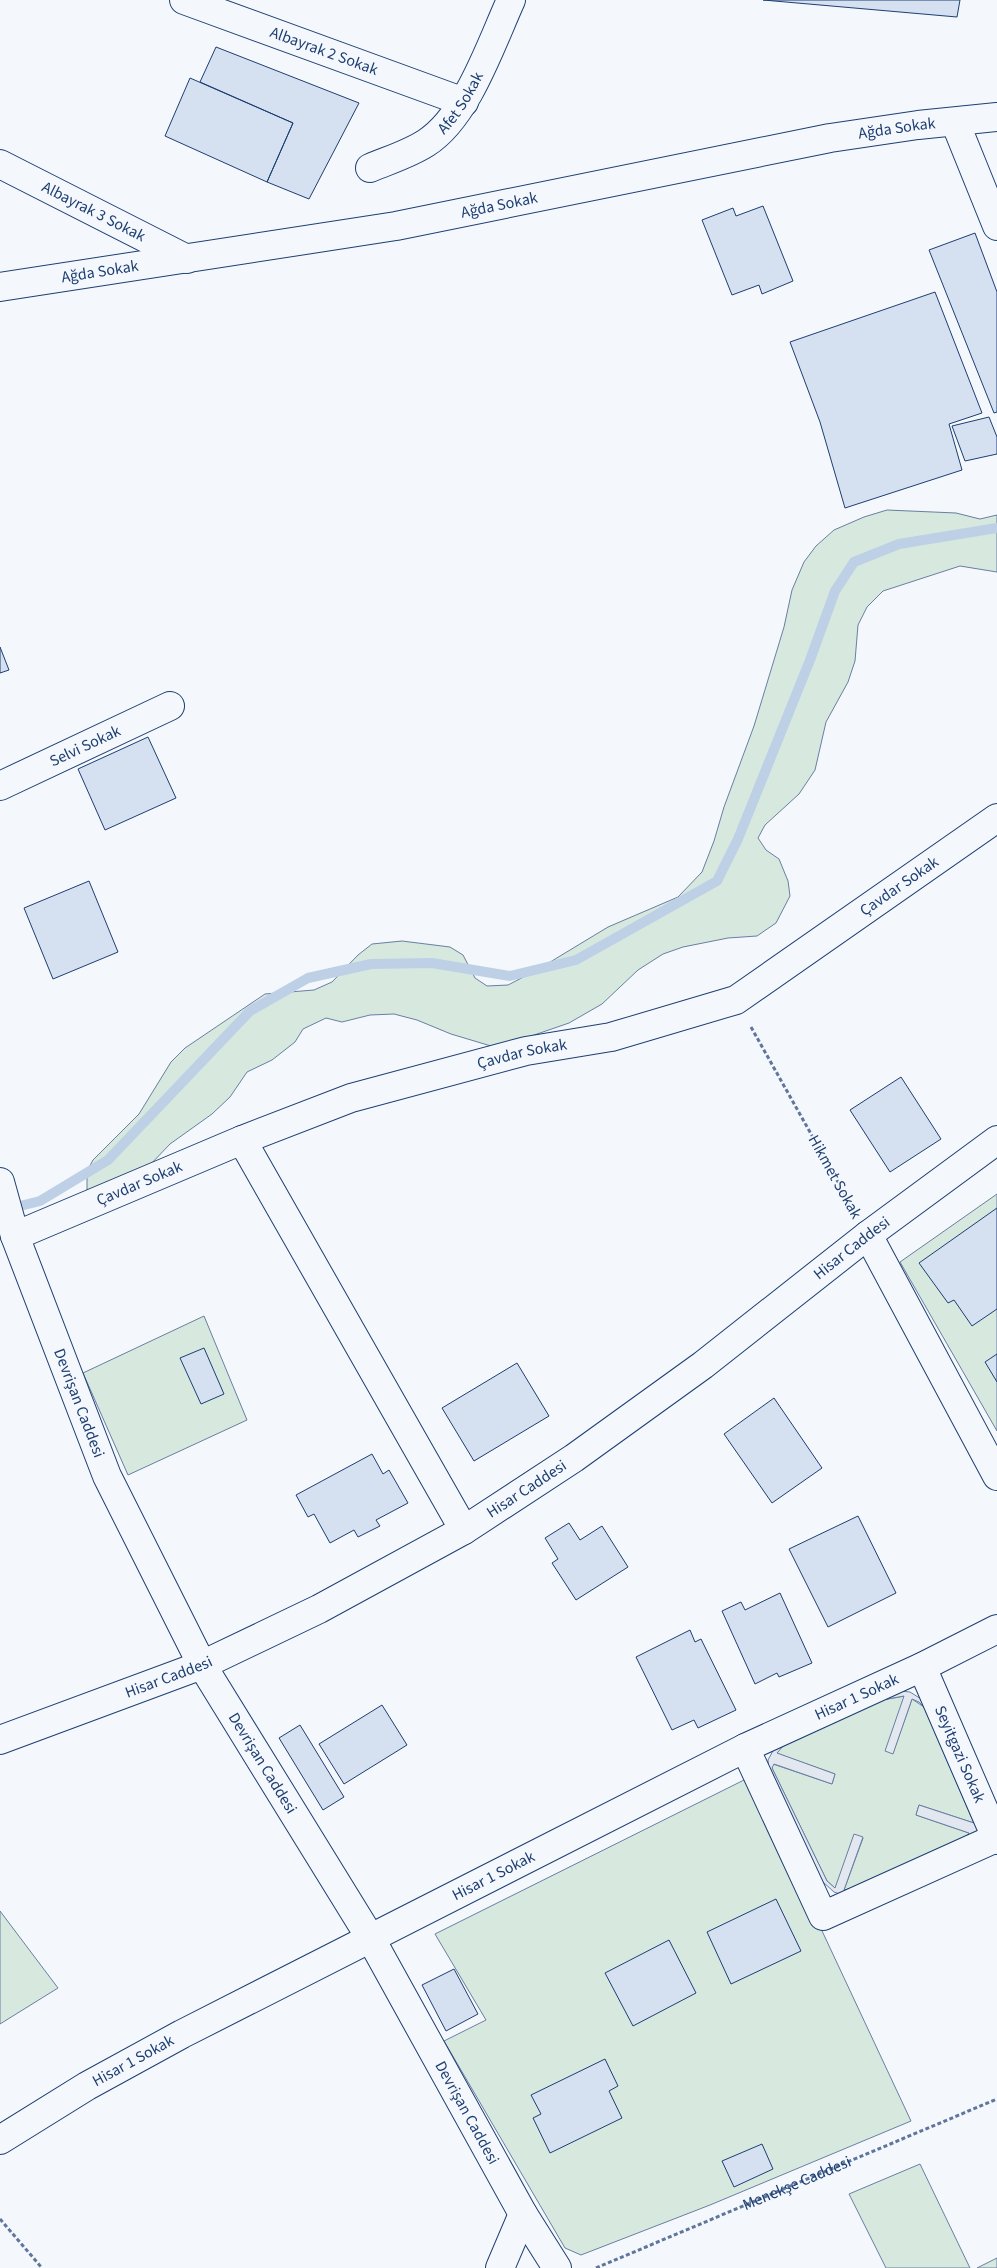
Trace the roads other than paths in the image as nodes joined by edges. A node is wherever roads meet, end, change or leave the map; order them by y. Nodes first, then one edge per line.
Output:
1 (184, 0) edge
2 (511, 0) edge
3 (464, 102) junction
4 (997, 118) edge
5 (955, 122) junction
6 (0, 164) edge
7 (370, 168) dead end
8 (997, 226) edge
9 (187, 258) junction
10 (0, 287) edge
11 (170, 706) dead end
12 (0, 786) edge
13 (997, 818) edge
14 (242, 1140) junction
15 (997, 1140) edge
16 (0, 1182) edge
17 (14, 1232) junction
18 (868, 1235) junction
19 (997, 1476) edge
20 (464, 1530) junction
21 (997, 1629) edge
22 (202, 1666) junction
23 (922, 1668) junction
24 (0, 1740) edge
25 (745, 1748) junction
26 (996, 1839) edge
27 (371, 1939) junction
28 (0, 2140) edge
29 (523, 2214) junction
30 (500, 2268) edge
31 (557, 2268) edge

1 - 3 street, Albayrak 2 Sokak
2 - 3 street, Afet Sokak
3 - 7 street, Afet Sokak
4 - 5 street, Ağda Sokak
5 - 8 street
5 - 9 street, Ağda Sokak
6 - 9 street, Albayrak 3 Sokak
9 - 10 street, Ağda Sokak
11 - 12 street, Selvi Sokak
13 - 14 street, Çavdar Sokak
14 - 17 street, Çavdar Sokak
14 - 20 street
15 - 18 street, Hisar Caddesi
16 - 17 street, Devrişan Caddesi
17 - 22 street, Devrişan Caddesi
18 - 19 street, Hikmet Sokak
18 - 20 street, Hisar Caddesi
20 - 22 street, Hisar Caddesi
21 - 23 street, Hisar 1 Sokak
22 - 24 street, Hisar Caddesi
22 - 27 street, Devrişan Caddesi
23 - 25 street, Hisar 1 Sokak
23 - 26 street, Seyitgazi Sokak
25 - 26 street
25 - 27 street, Hisar 1 Sokak
27 - 28 street, Hisar 1 Sokak
27 - 29 street, Devrişan Caddesi
29 - 30 street
29 - 31 street, Devrişan Caddesi

